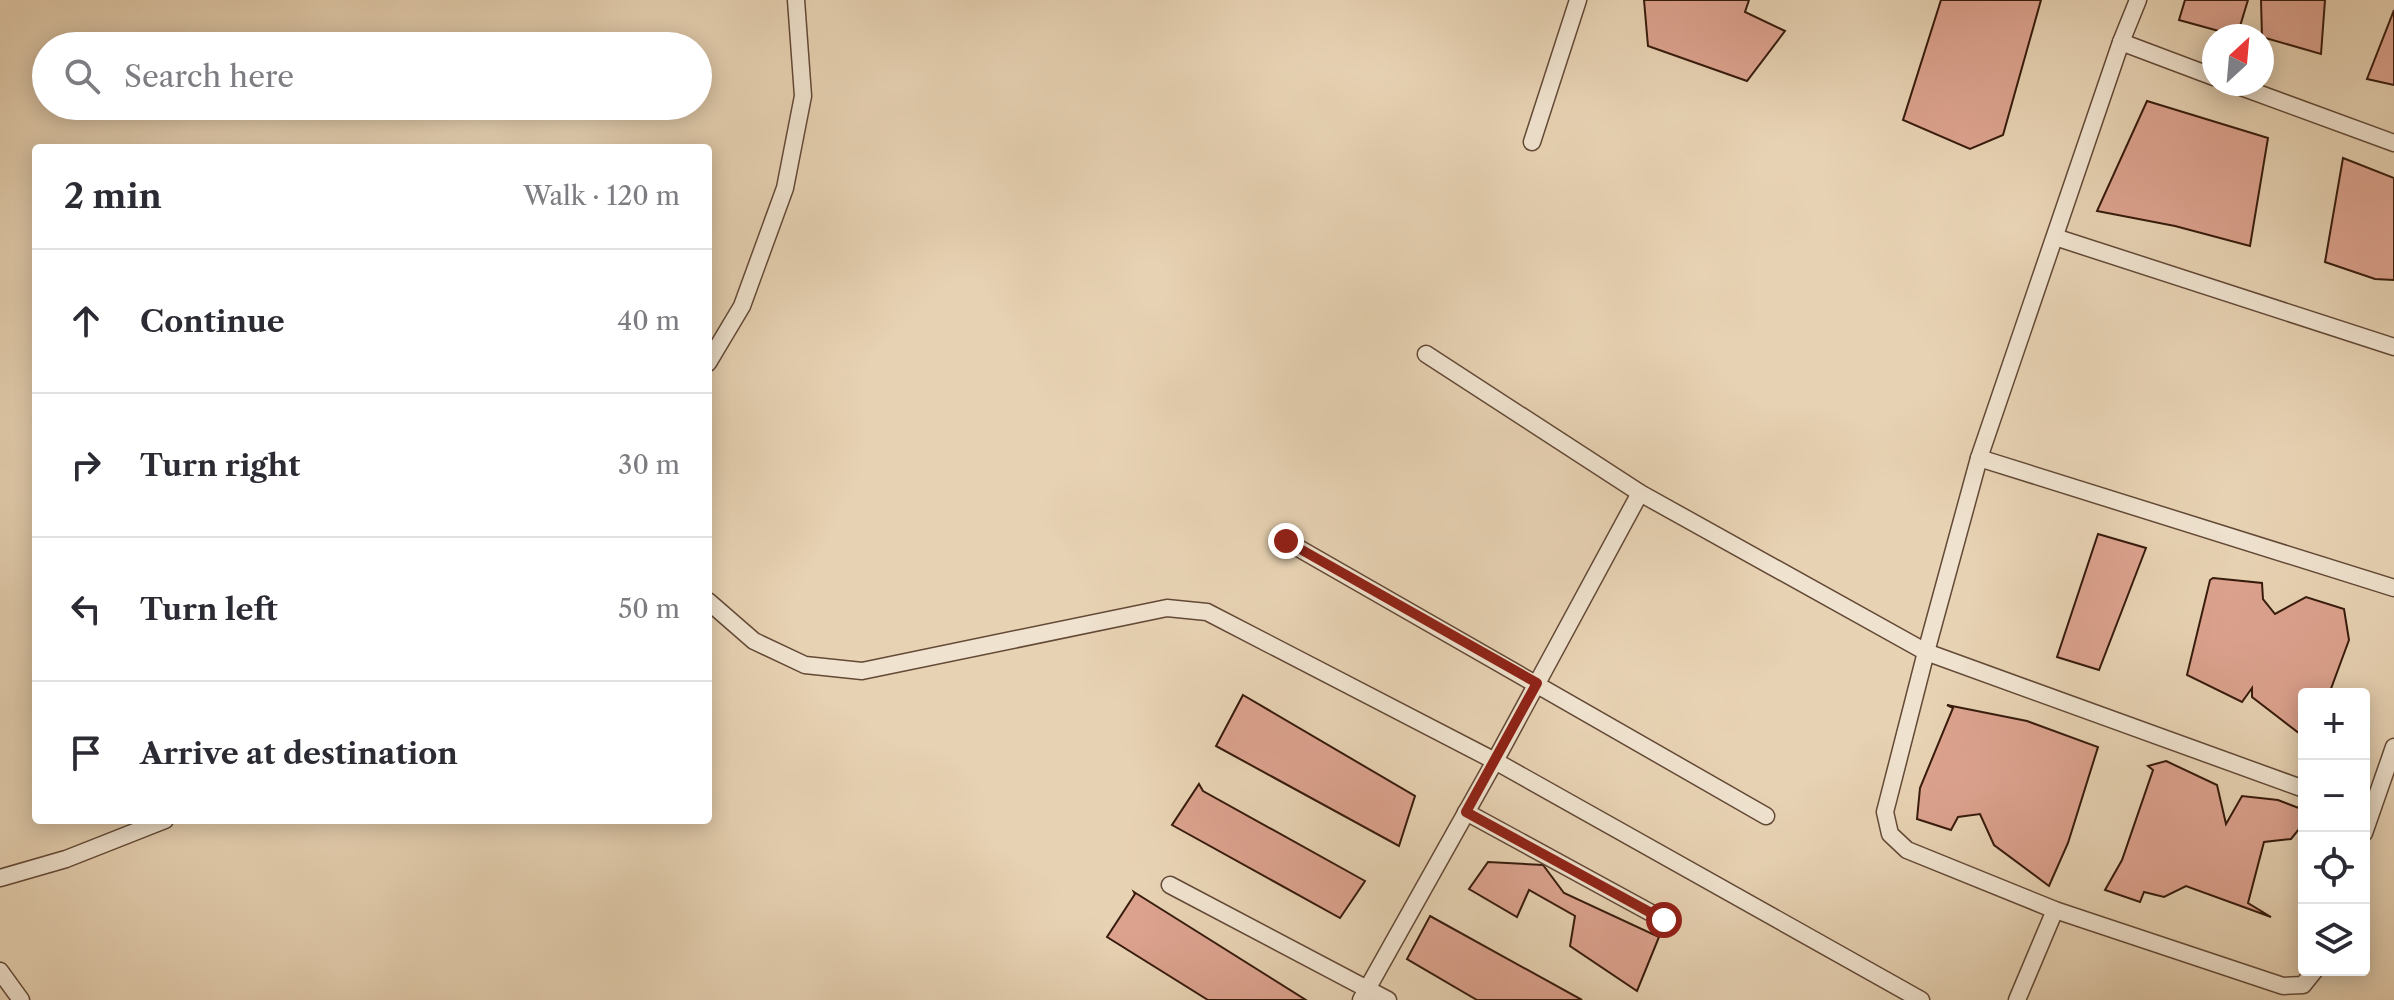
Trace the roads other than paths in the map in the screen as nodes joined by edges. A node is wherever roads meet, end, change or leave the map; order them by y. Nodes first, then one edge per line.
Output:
1 (796, 0) edge
2 (1578, 0) edge
3 (2138, 0) edge
4 (2121, 42) junction
5 (2202, 72) edge
6 (2266, 96) edge
7 (1532, 142) dead end
8 (2394, 143) edge
9 (2055, 237) junction
10 (2394, 347) edge
11 (1426, 354) dead end
12 (712, 356) edge
13 (1979, 458) junction
14 (1640, 493) junction
15 (1286, 541) dead end
16 (2394, 588) edge
17 (712, 604) edge
18 (1926, 652) junction
19 (1537, 683) junction
20 (2394, 747) edge
21 (1495, 761) junction
22 (2298, 787) edge
23 (2370, 807) edge
24 (1466, 812) junction
25 (1766, 816) dead end
26 (155, 824) edge
27 (0, 878) edge
28 (1170, 885) dead end
29 (2055, 910) junction
30 (1664, 920) dead end
31 (0, 971) edge
32 (2310, 976) edge
33 (1364, 994) edge
34 (21, 1000) edge
35 (1388, 1000) edge
36 (1921, 1000) edge
37 (2017, 1000) edge

1 - 12 lane
2 - 7 lane
3 - 4 lane
4 - 5 lane
4 - 9 lane
6 - 8 lane
9 - 10 lane
9 - 13 lane
11 - 14 lane
13 - 16 lane
13 - 18 lane
14 - 18 lane
14 - 19 lane
15 - 19 lane
17 - 21 lane
18 - 22 lane
18 - 29 lane
19 - 21 lane
19 - 25 lane
20 - 23 lane
21 - 24 lane
21 - 36 lane
24 - 30 lane
24 - 33 lane
26 - 27 lane
28 - 33 lane
29 - 32 lane
29 - 37 lane
31 - 34 lane
33 - 35 lane

